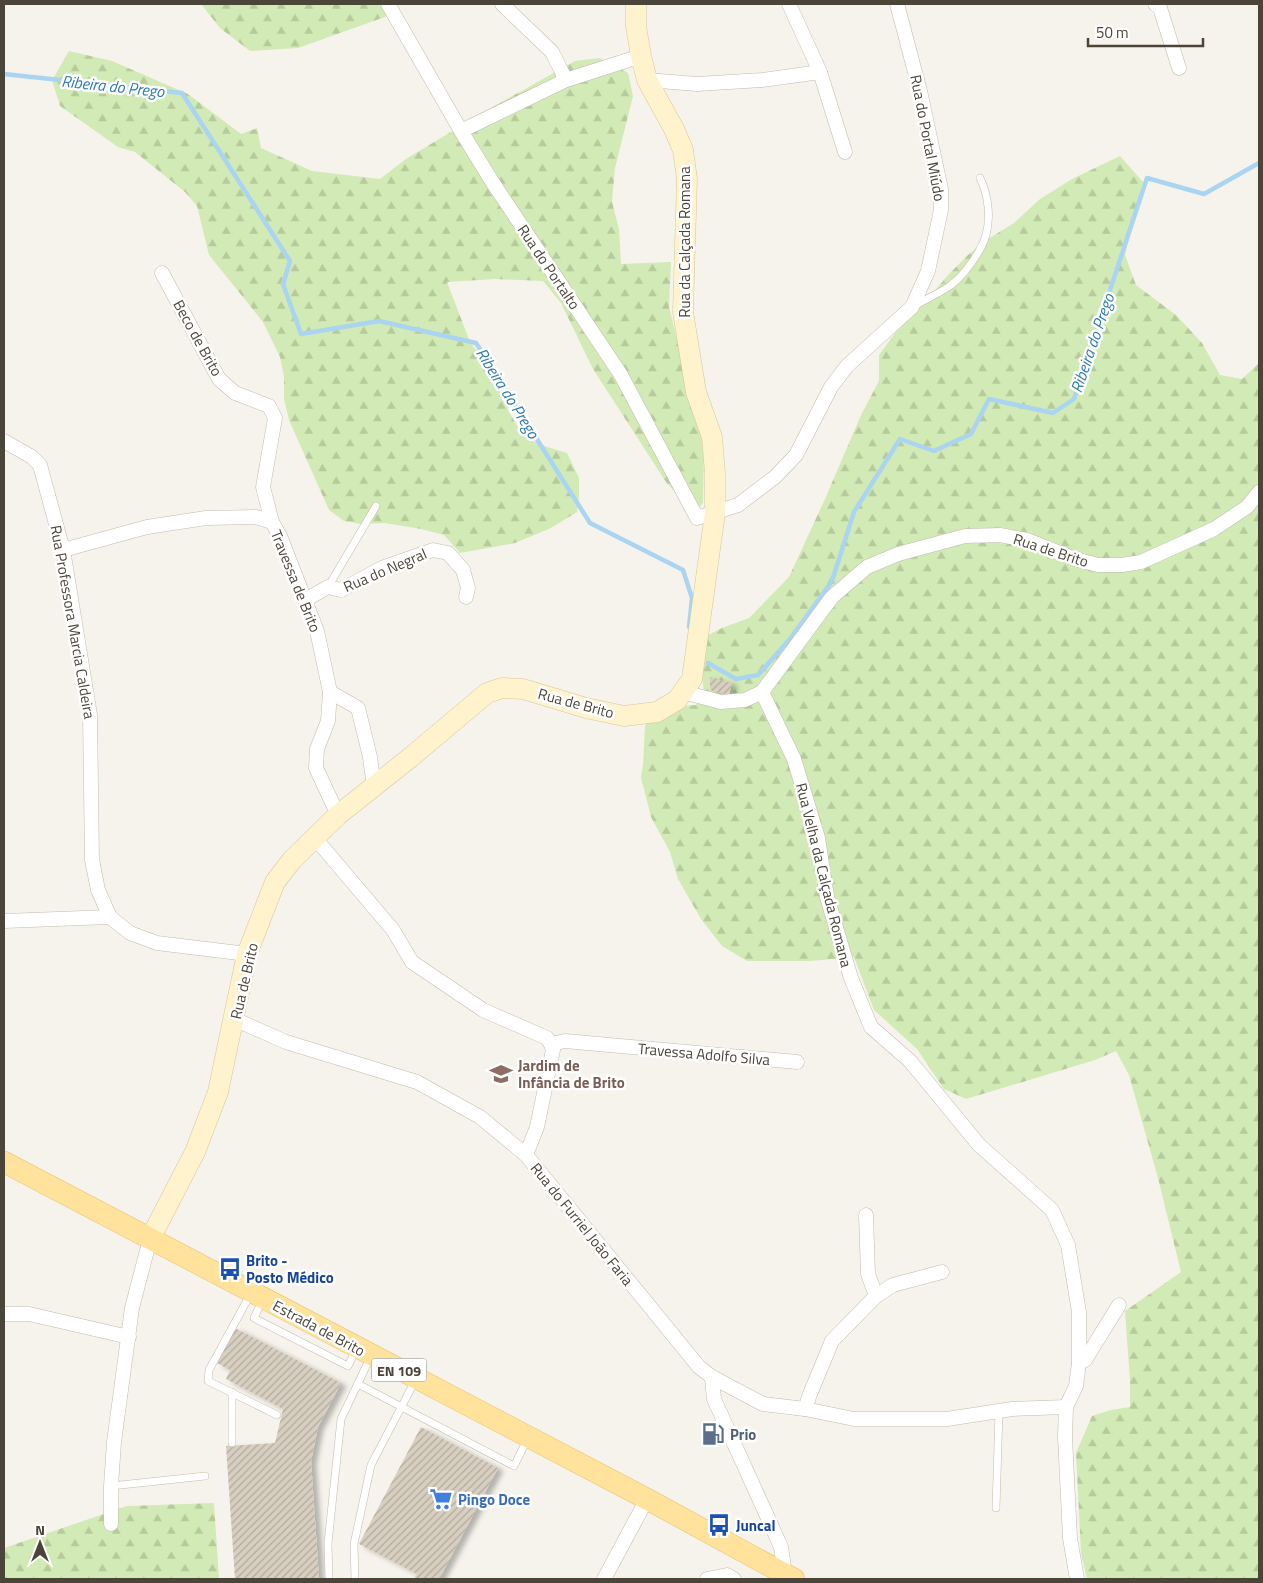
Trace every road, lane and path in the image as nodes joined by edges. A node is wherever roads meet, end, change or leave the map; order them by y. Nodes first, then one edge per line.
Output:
1 (388, 4) edge
2 (502, 4) edge
3 (636, 4) edge
4 (789, 4) edge
5 (898, 4) edge
6 (1155, 4) edge
7 (640, 56) junction
8 (1179, 68) dead end
9 (820, 72) junction
10 (566, 80) junction
11 (647, 80) junction
12 (461, 131) junction
13 (845, 152) dead end
14 (980, 178) dead end
15 (162, 273) dead end
16 (912, 307) junction
17 (4, 441) edge
18 (1259, 492) edge
19 (376, 506) dead end
20 (715, 514) junction
21 (272, 522) junction
22 (63, 550) junction
23 (328, 587) junction
24 (466, 597) dead end
25 (305, 600) junction
26 (330, 692) junction
27 (683, 692) junction
28 (762, 692) junction
29 (374, 787) junction
30 (338, 815) junction
31 (314, 838) junction
32 (110, 917) junction
33 (4, 921) edge
34 (247, 954) junction
35 (234, 1019) junction
36 (551, 1044) junction
37 (797, 1062) dead end
38 (526, 1155) junction
39 (4, 1162) edge
40 (866, 1215) dead end
41 (150, 1239) junction
42 (942, 1272) dead end
43 (257, 1295) junction
44 (876, 1296) junction
45 (1119, 1305) dead end
46 (4, 1314) edge
47 (129, 1337) junction
48 (364, 1352) junction
49 (1079, 1363) junction
50 (712, 1377) junction
51 (416, 1379) junction
52 (358, 1384) junction
53 (232, 1392) junction
54 (402, 1407) junction
55 (1066, 1407) junction
56 (806, 1409) junction
57 (999, 1411) junction
58 (277, 1415) dead end
59 (528, 1438) junction
60 (232, 1443) dead end
61 (205, 1476) dead end
62 (111, 1486) junction
63 (647, 1499) junction
64 (996, 1508) dead end
65 (111, 1524) dead end
66 (789, 1577) edge
67 (329, 1579) edge
68 (355, 1579) edge
69 (604, 1579) edge
70 (708, 1579) edge
71 (734, 1579) edge
72 (1077, 1579) edge

1 - 12 street, Rua do Portalto
2 - 10 street
3 - 7 street, Rua da Calçada Romana
4 - 9 street
5 - 16 street, Rua do Portal Miúdo
6 - 8 street
7 - 10 street
7 - 11 street, Rua da Calçada Romana
9 - 11 street
9 - 13 street
10 - 12 street
11 - 20 street, Rua da Calçada Romana
12 - 20 street, Rua do Portalto
14 - 16 lane
15 - 21 street, Beco de Brito
16 - 20 street, Rua do Portal Miúdo
17 - 22 street, Rua Professora Marcia Caldeira
18 - 28 street, Rua de Brito
19 - 23 lane
20 - 27 street, Rua da Calçada Romana
21 - 22 street, Travessa de Brito
21 - 25 street, Travessa de Brito
22 - 32 street, Rua Professora Marcia Caldeira
23 - 24 street, Rua do Negral
23 - 25 street, Rua do Negral
25 - 26 street, Travessa de Brito
26 - 29 street
26 - 30 street, Travessa de Brito
27 - 28 street
27 - 29 street, Rua de Brito
28 - 49 street, Rua Velha da Calçada Romana
29 - 30 street, Rua de Brito
30 - 31 street, Rua de Brito
31 - 34 street, Rua de Brito
31 - 36 street
32 - 33 street
32 - 34 street, Rua Professora Marcia Caldeira
34 - 35 street, Rua de Brito
35 - 38 street, Rua do Furriel João Faria
35 - 41 street, Rua de Brito
36 - 37 street, Travessa Adolfo Silva
36 - 38 street
38 - 50 street, Rua do Furriel João Faria
39 - 41 main road, Estrada de Brito / EN 109
40 - 44 street
41 - 43 main road, Estrada de Brito / EN 109
41 - 47 street
42 - 44 street
43 - 48 main road, Estrada de Brito / EN 109
43 - 53 lane
44 - 56 street
45 - 49 street
46 - 47 street
47 - 62 street
48 - 51 main road, Estrada de Brito / EN 109
48 - 52 lane
49 - 55 street, Rua Velha da Calçada Romana
50 - 56 street, Rua do Furriel João Faria
50 - 66 street
51 - 54 lane
51 - 59 main road, Estrada de Brito / EN 109
52 - 54 lane
52 - 67 lane
53 - 58 lane
53 - 60 lane
54 - 59 lane
54 - 68 lane
55 - 57 street, Rua do Furriel João Faria
55 - 72 street, Rua Velha da Calçada Romana
56 - 57 street, Rua do Furriel João Faria
57 - 64 lane
59 - 63 main road, Estrada de Brito / EN 109
61 - 62 lane
62 - 65 street
63 - 66 main road, Estrada de Brito / EN 109
63 - 69 street
70 - 71 street

